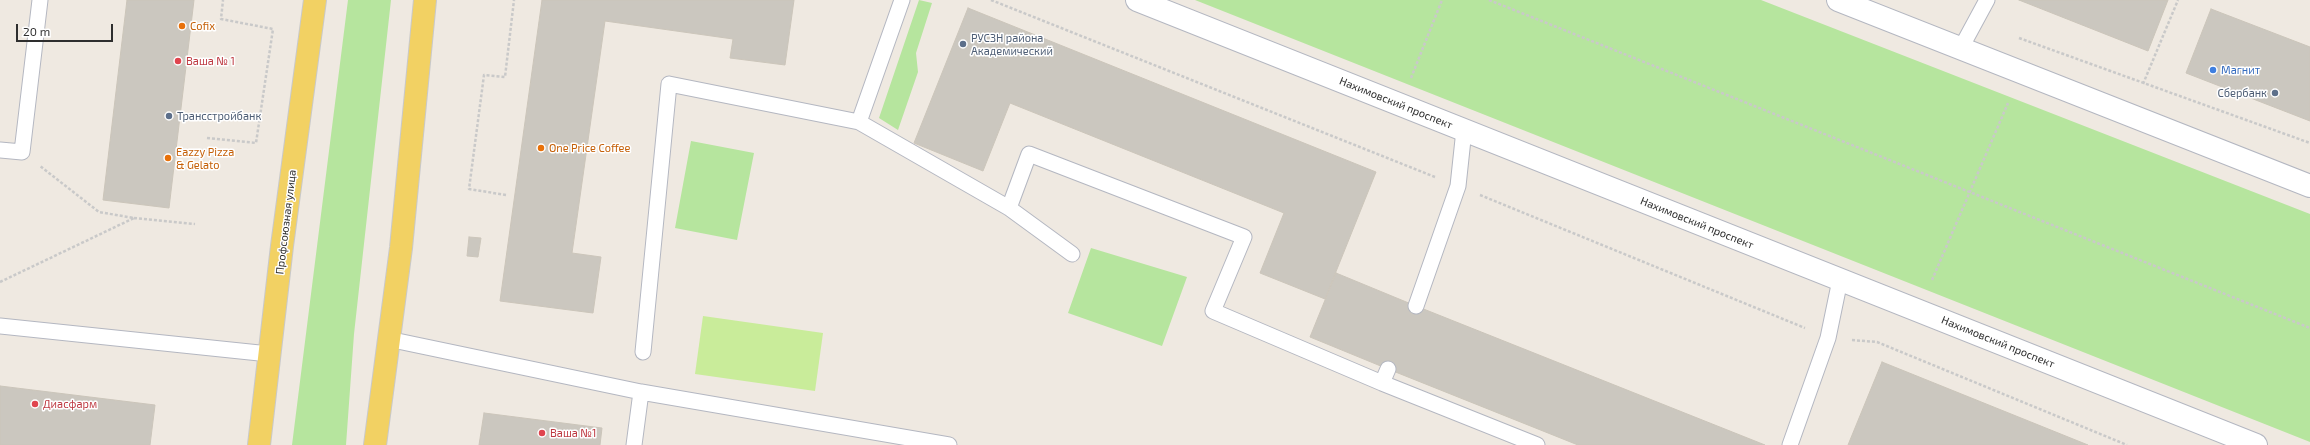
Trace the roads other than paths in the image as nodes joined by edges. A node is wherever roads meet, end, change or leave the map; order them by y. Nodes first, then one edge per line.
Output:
1 (40, 0) edge
2 (315, 0) edge
3 (425, 0) edge
4 (902, 0) edge
5 (1137, 0) edge
6 (1838, 0) edge
7 (1987, 0) edge
8 (1961, 48) junction
9 (859, 122) junction
10 (1464, 130) junction
11 (0, 150) edge
12 (2310, 186) edge
13 (1009, 208) junction
14 (1072, 254) dead end
15 (1840, 280) junction
16 (1416, 306) dead end
17 (0, 326) edge
18 (388, 339) junction
19 (643, 352) dead end
20 (269, 354) junction
21 (642, 392) junction
22 (259, 445) edge
23 (375, 445) edge
24 (634, 445) edge
25 (949, 445) edge
26 (1537, 445) edge
27 (1790, 445) edge
28 (2256, 445) edge

1 - 11 lane
2 - 20 main road, Профсоюзная улица
3 - 18 main road
4 - 9 lane
5 - 10 main road, Нахимовский проспект
6 - 8 main road
7 - 8 lane
8 - 12 main road
9 - 13 lane
9 - 19 lane
10 - 15 main road, Нахимовский проспект
10 - 16 lane
13 - 14 lane
13 - 26 lane
15 - 27 lane
15 - 28 main road, Нахимовский проспект
17 - 20 lane
18 - 21 lane
18 - 23 main road
20 - 22 main road, Профсоюзная улица
21 - 24 lane
21 - 25 lane

